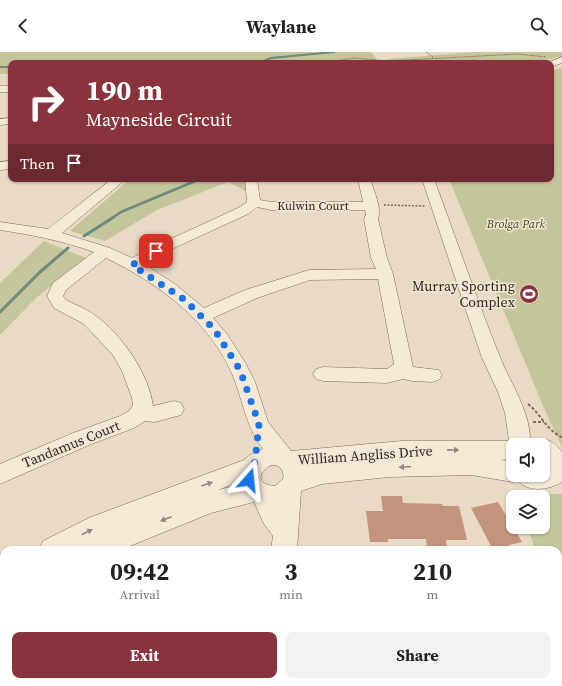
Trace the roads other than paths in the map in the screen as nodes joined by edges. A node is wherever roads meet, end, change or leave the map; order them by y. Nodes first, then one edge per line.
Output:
1 (116, 182) edge
2 (251, 182) edge
3 (364, 182) edge
4 (429, 182) edge
5 (254, 204) junction
6 (372, 206) junction
7 (0, 226) edge
8 (52, 233) junction
9 (104, 252) junction
10 (132, 265) junction
11 (385, 274) junction
12 (202, 316) junction
13 (402, 371) junction
14 (323, 374) dead end
15 (432, 375) dead end
16 (174, 410) dead end
17 (140, 412) junction
18 (259, 424) junction
19 (530, 438) edge
20 (506, 452) edge
21 (286, 459) junction
22 (253, 465) junction
23 (506, 471) edge
24 (0, 474) edge
25 (292, 487) junction
26 (260, 494) junction
27 (285, 541) edge
28 (60, 546) edge
29 (102, 546) edge

1 - 8 street
2 - 5 street
3 - 6 street
4 - 19 street
5 - 6 street, Kulwin Court
5 - 10 street
6 - 11 street
7 - 8 street
8 - 9 street
9 - 10 street
9 - 17 street
10 - 12 street
11 - 12 street
11 - 13 street
12 - 18 street
13 - 14 street
13 - 15 street
16 - 17 street
17 - 24 street, Tandamus Court
18 - 21 street
18 - 22 street
21 -> 20 street, William Angliss Drive
21 - 22 street
21 - 25 street
22 - 26 street
28 -> 22 street
23 -> 25 street, William Angliss Drive
25 - 26 street
25 - 27 street
26 - 27 street
26 -> 29 street

